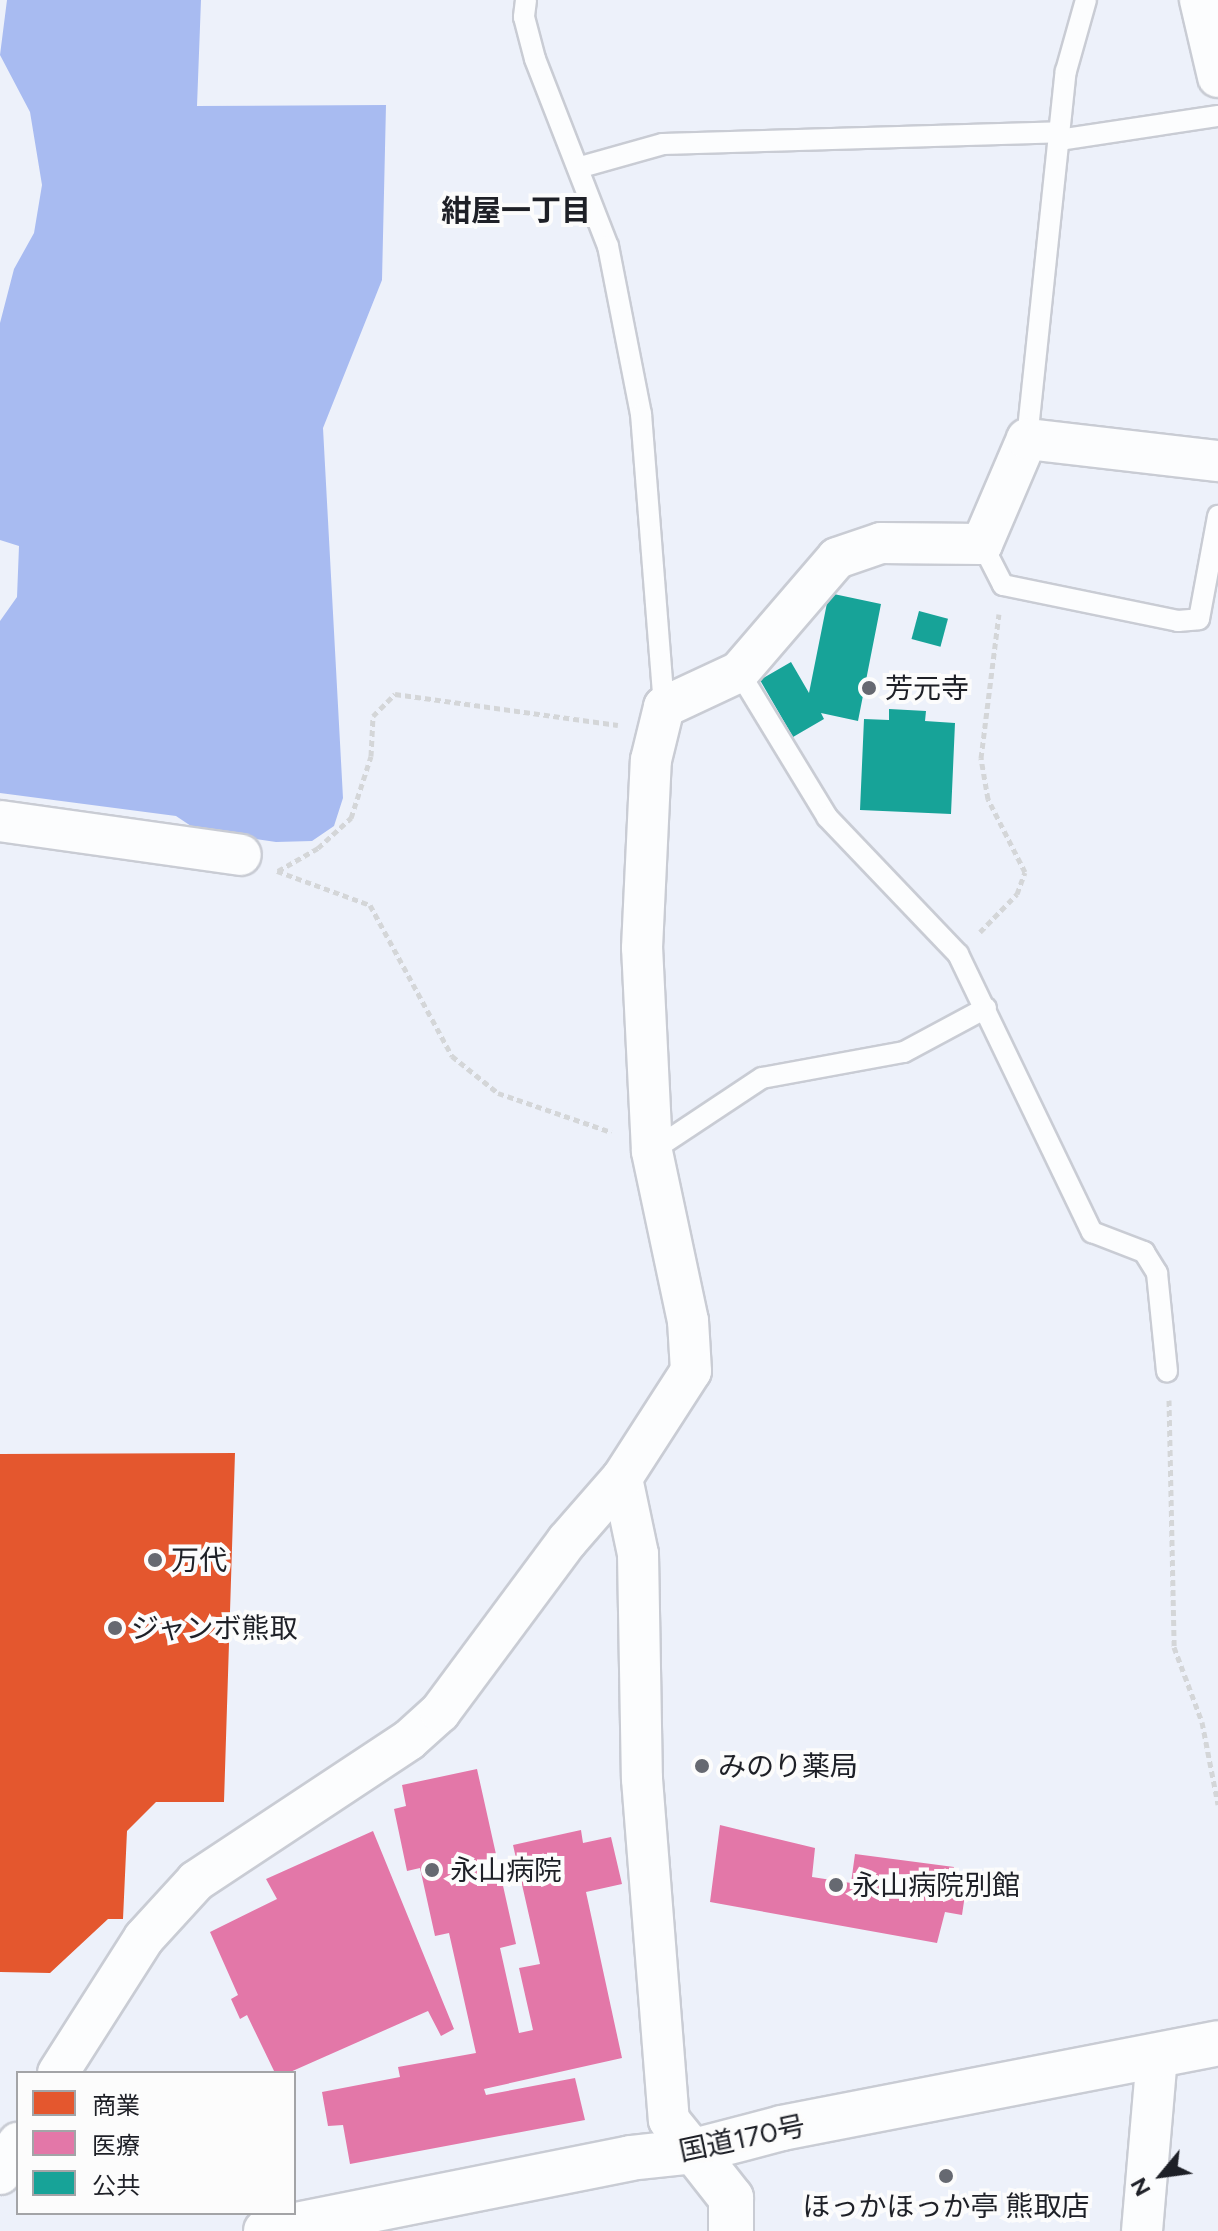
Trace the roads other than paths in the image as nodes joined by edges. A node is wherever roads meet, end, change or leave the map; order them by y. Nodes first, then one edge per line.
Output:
1 (526, 0) edge
2 (1086, 0) edge
3 (1200, 0) edge
4 (1218, 77) edge
5 (1218, 116) edge
6 (1059, 136) junction
7 (581, 167) junction
8 (1027, 439) junction
9 (1218, 461) edge
10 (1218, 516) edge
11 (982, 544) junction
12 (739, 672) junction
13 (661, 718) junction
14 (0, 821) edge
15 (241, 855) road end
16 (986, 1008) junction
17 (652, 1151) junction
18 (1167, 1371) road end
19 (622, 1478) junction
20 (1218, 2043) edge
21 (1157, 2056) junction
22 (59, 2071) edge
23 (16, 2146) edge
24 (694, 2151) junction
25 (0, 2174) edge
26 (266, 2231) edge
27 (731, 2231) edge
28 (1142, 2231) edge

1 - 7 lane
2 - 6 lane
3 - 4 street
5 - 6 lane
6 - 7 lane
6 - 8 lane
7 - 13 lane
8 - 9 street
8 - 11 street
10 - 11 lane
11 - 12 street
12 - 13 street
12 - 16 lane
13 - 17 street
14 - 15 street
16 - 17 lane
16 - 18 lane
17 - 19 street
19 - 22 street
19 - 24 street
20 - 21 main road, 国道170号
21 - 24 main road, 国道170号
21 - 28 street
23 - 25 street
24 - 26 main road, 国道170号
24 - 27 main road

